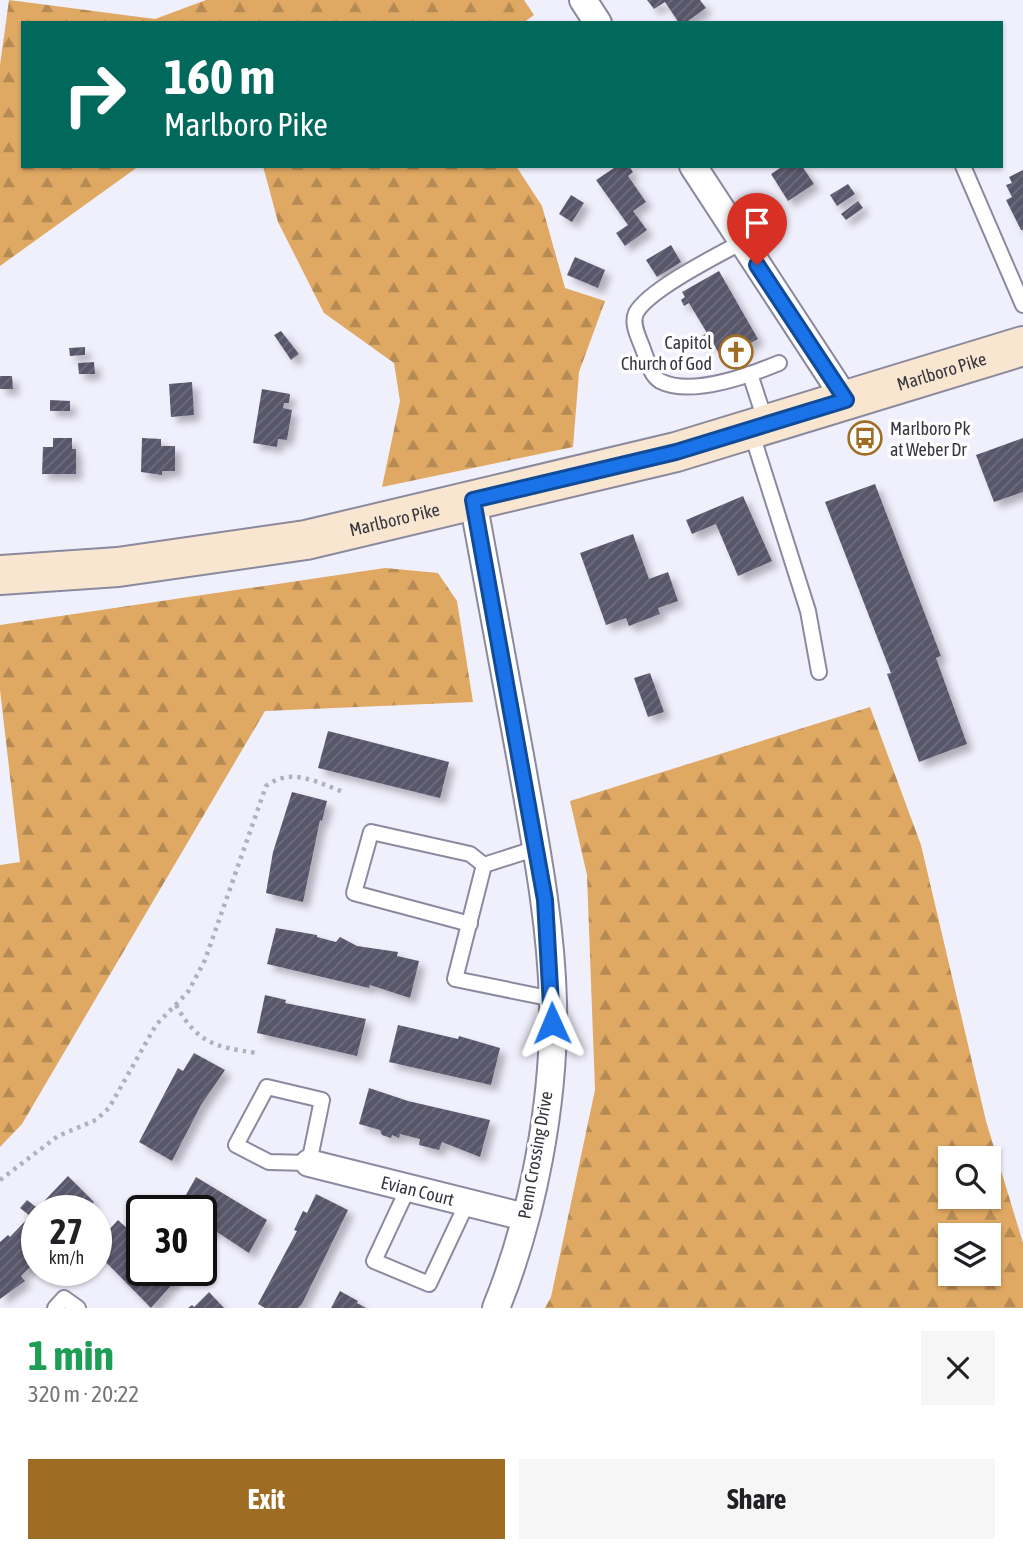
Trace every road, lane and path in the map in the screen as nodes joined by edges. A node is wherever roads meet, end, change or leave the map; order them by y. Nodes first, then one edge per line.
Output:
1 (583, 0) edge
2 (597, 21) edge
3 (694, 168) edge
4 (964, 168) edge
5 (743, 242) junction
6 (1023, 305) edge
7 (1023, 346) edge
8 (779, 363) dead end
9 (750, 374) junction
10 (846, 400) junction
11 (758, 425) junction
12 (473, 500) junction
13 (0, 575) edge
14 (819, 672) dead end
15 (343, 792) dead end
16 (537, 848) junction
17 (484, 865) junction
18 (470, 923) junction
19 (552, 999) junction
20 (176, 1005) junction
21 (257, 1053) dead end
22 (309, 1163) junction
23 (0, 1180) edge
24 (409, 1186) junction
25 (467, 1203) junction
26 (525, 1217) junction
27 (55, 1308) edge
28 (78, 1308) edge
29 (496, 1308) edge

1 - 2 street
3 - 5 street
4 - 6 lane
5 - 9 lane
5 - 10 street
7 - 10 main road, Marlboro Pike
8 - 9 lane
9 - 11 lane
10 - 11 main road, Marlboro Pike
11 - 12 main road, Marlboro Pike
11 - 14 lane
12 - 13 main road, Marlboro Pike
12 - 16 street, Penn Crossing Drive
15 - 20 path
16 - 17 lane
16 - 19 street, Penn Crossing Drive
17 - 18 lane
17 - 18 lane
18 - 19 lane
19 - 26 street, Penn Crossing Drive
20 - 21 path
20 - 23 path
22 - 22 lane
22 - 24 street, Evian Court
24 - 25 street, Evian Court
24 - 25 lane
25 - 26 street, Evian Court
26 - 29 street, Penn Crossing Drive
27 - 28 lane

